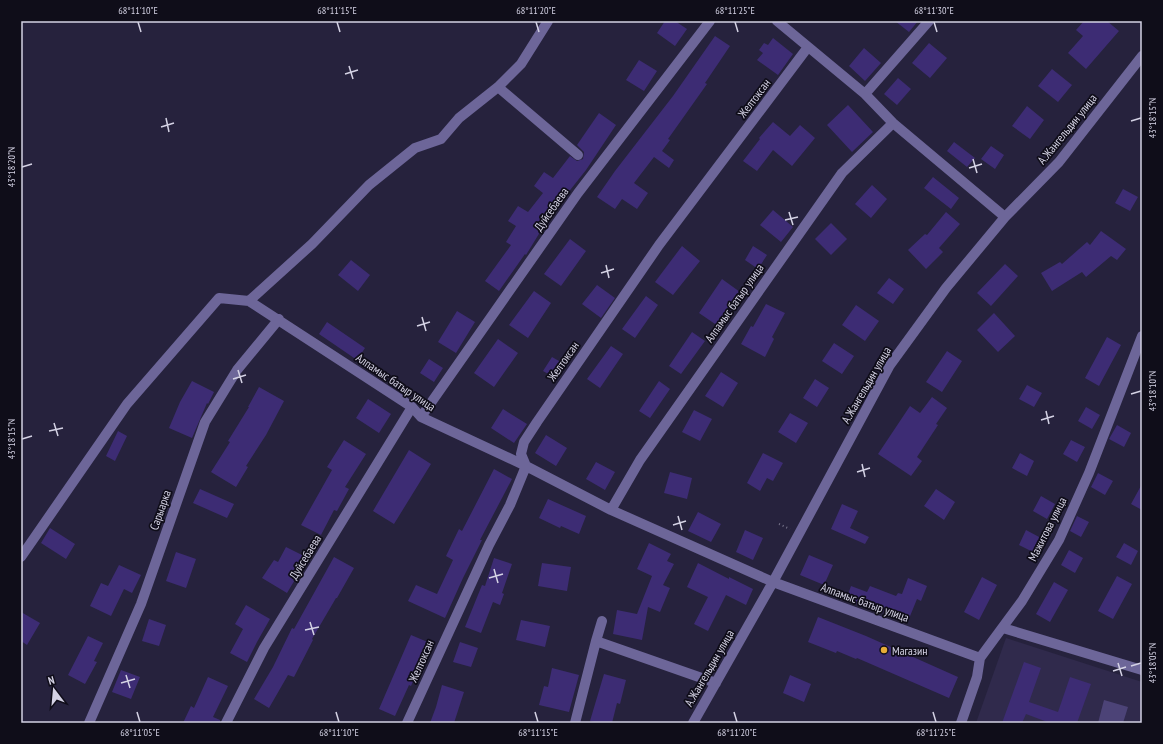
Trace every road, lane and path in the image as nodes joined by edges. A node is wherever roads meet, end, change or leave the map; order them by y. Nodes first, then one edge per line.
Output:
1 (548, 21) edge
2 (710, 21) edge
3 (776, 21) edge
4 (929, 21) edge
5 (808, 47) junction
6 (1142, 56) edge
7 (498, 87) junction
8 (865, 94) junction
9 (893, 123) junction
10 (578, 156) dead end
11 (1005, 217) junction
12 (249, 300) junction
13 (279, 320) junction
14 (1142, 336) edge
15 (412, 407) junction
16 (421, 417) junction
17 (526, 466) junction
18 (611, 510) junction
19 (21, 557) edge
20 (773, 582) junction
21 (602, 621) dead end
22 (1002, 628) junction
23 (596, 641) junction
24 (980, 658) junction
25 (1142, 670) edge
26 (716, 683) junction
27 (89, 723) edge
28 (226, 723) edge
29 (407, 723) edge
30 (575, 723) edge
31 (693, 723) edge
32 (961, 723) edge

1 - 7 street
2 - 16 street, Дуйсебаева
3 - 5 street
4 - 8 street
5 - 8 street
5 - 17 street, Желтоксан
6 - 11 street, А.Жангельдин улица
7 - 10 street
7 - 12 street
8 - 9 street
9 - 11 street
9 - 18 street, Алпамыс батыр улица
11 - 20 street, А.Жангельдин улица
12 - 13 street, Алпамыс батыр улица
12 - 19 street
13 - 15 street, Алпамыс батыр улица
13 - 27 street, Сарыарка
14 - 22 street, Мажитова улица
15 - 16 street, Алпамыс батыр улица
15 - 28 street, Дуйсебаева
16 - 17 street, Алпамыс батыр улица
17 - 18 street, Алпамыс батыр улица
17 - 29 street, Желтоксан
18 - 20 street, Алпамыс батыр улица
20 - 24 street, Алпамыс батыр улица
20 - 26 street, А.Жангельдин улица
21 - 23 street
22 - 24 street, Мажитова улица
22 - 25 street
23 - 26 street
23 - 30 street
24 - 32 street, Мажитова улица
26 - 31 street, А.Жангельдин улица

